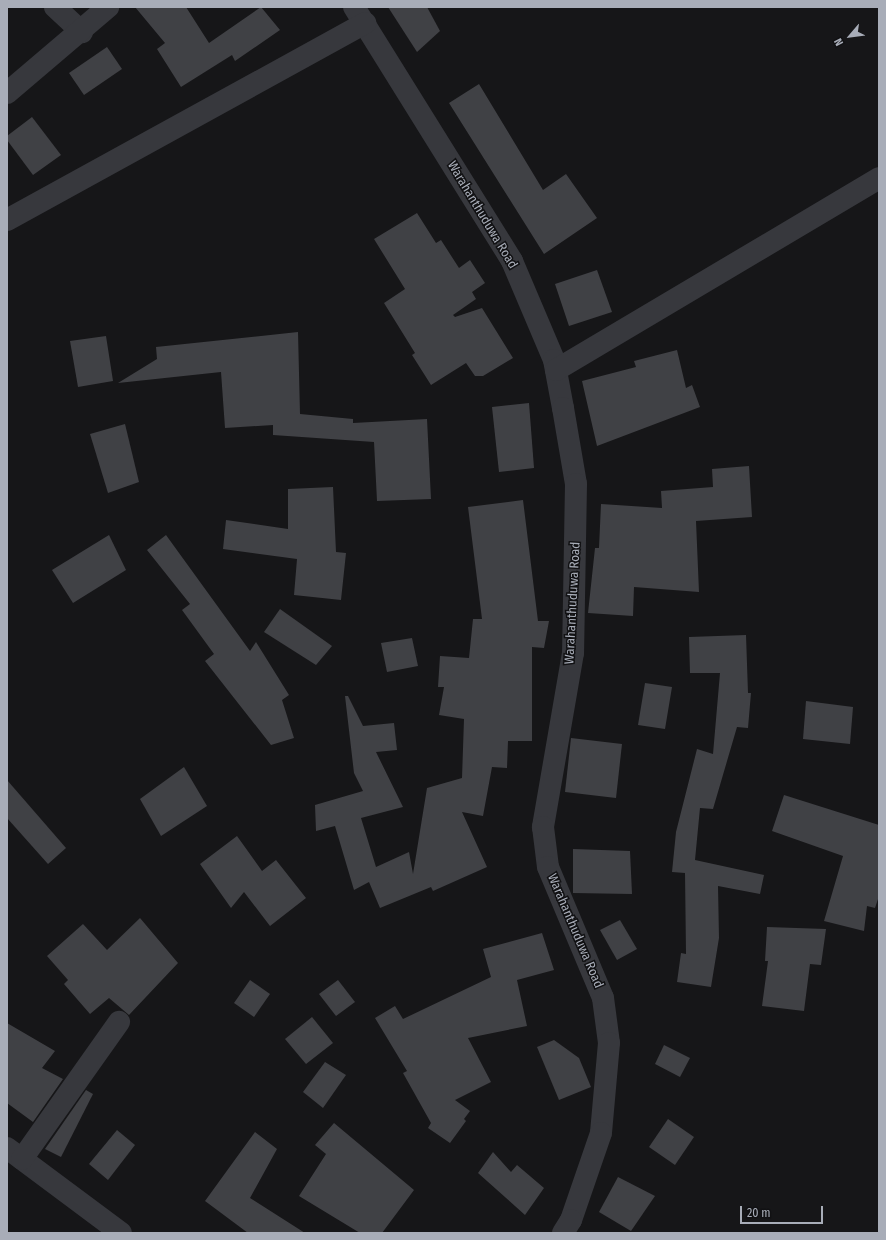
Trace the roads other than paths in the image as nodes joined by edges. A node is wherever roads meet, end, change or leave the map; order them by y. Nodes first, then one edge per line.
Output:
1 (55, 7) edge
2 (108, 7) edge
3 (360, 15) edge
4 (82, 32) junction
5 (7, 93) edge
6 (879, 178) edge
7 (7, 220) edge
8 (556, 370) junction
9 (119, 1022) dead end
10 (15, 1154) edge
11 (121, 1233) edge
12 (563, 1233) edge

1 - 4 street
2 - 4 street
3 - 7 street
3 - 8 street, Warahanthuduwa Road
4 - 5 street
6 - 8 street
8 - 12 street, Warahanthuduwa Road
9 - 10 street
10 - 11 street

